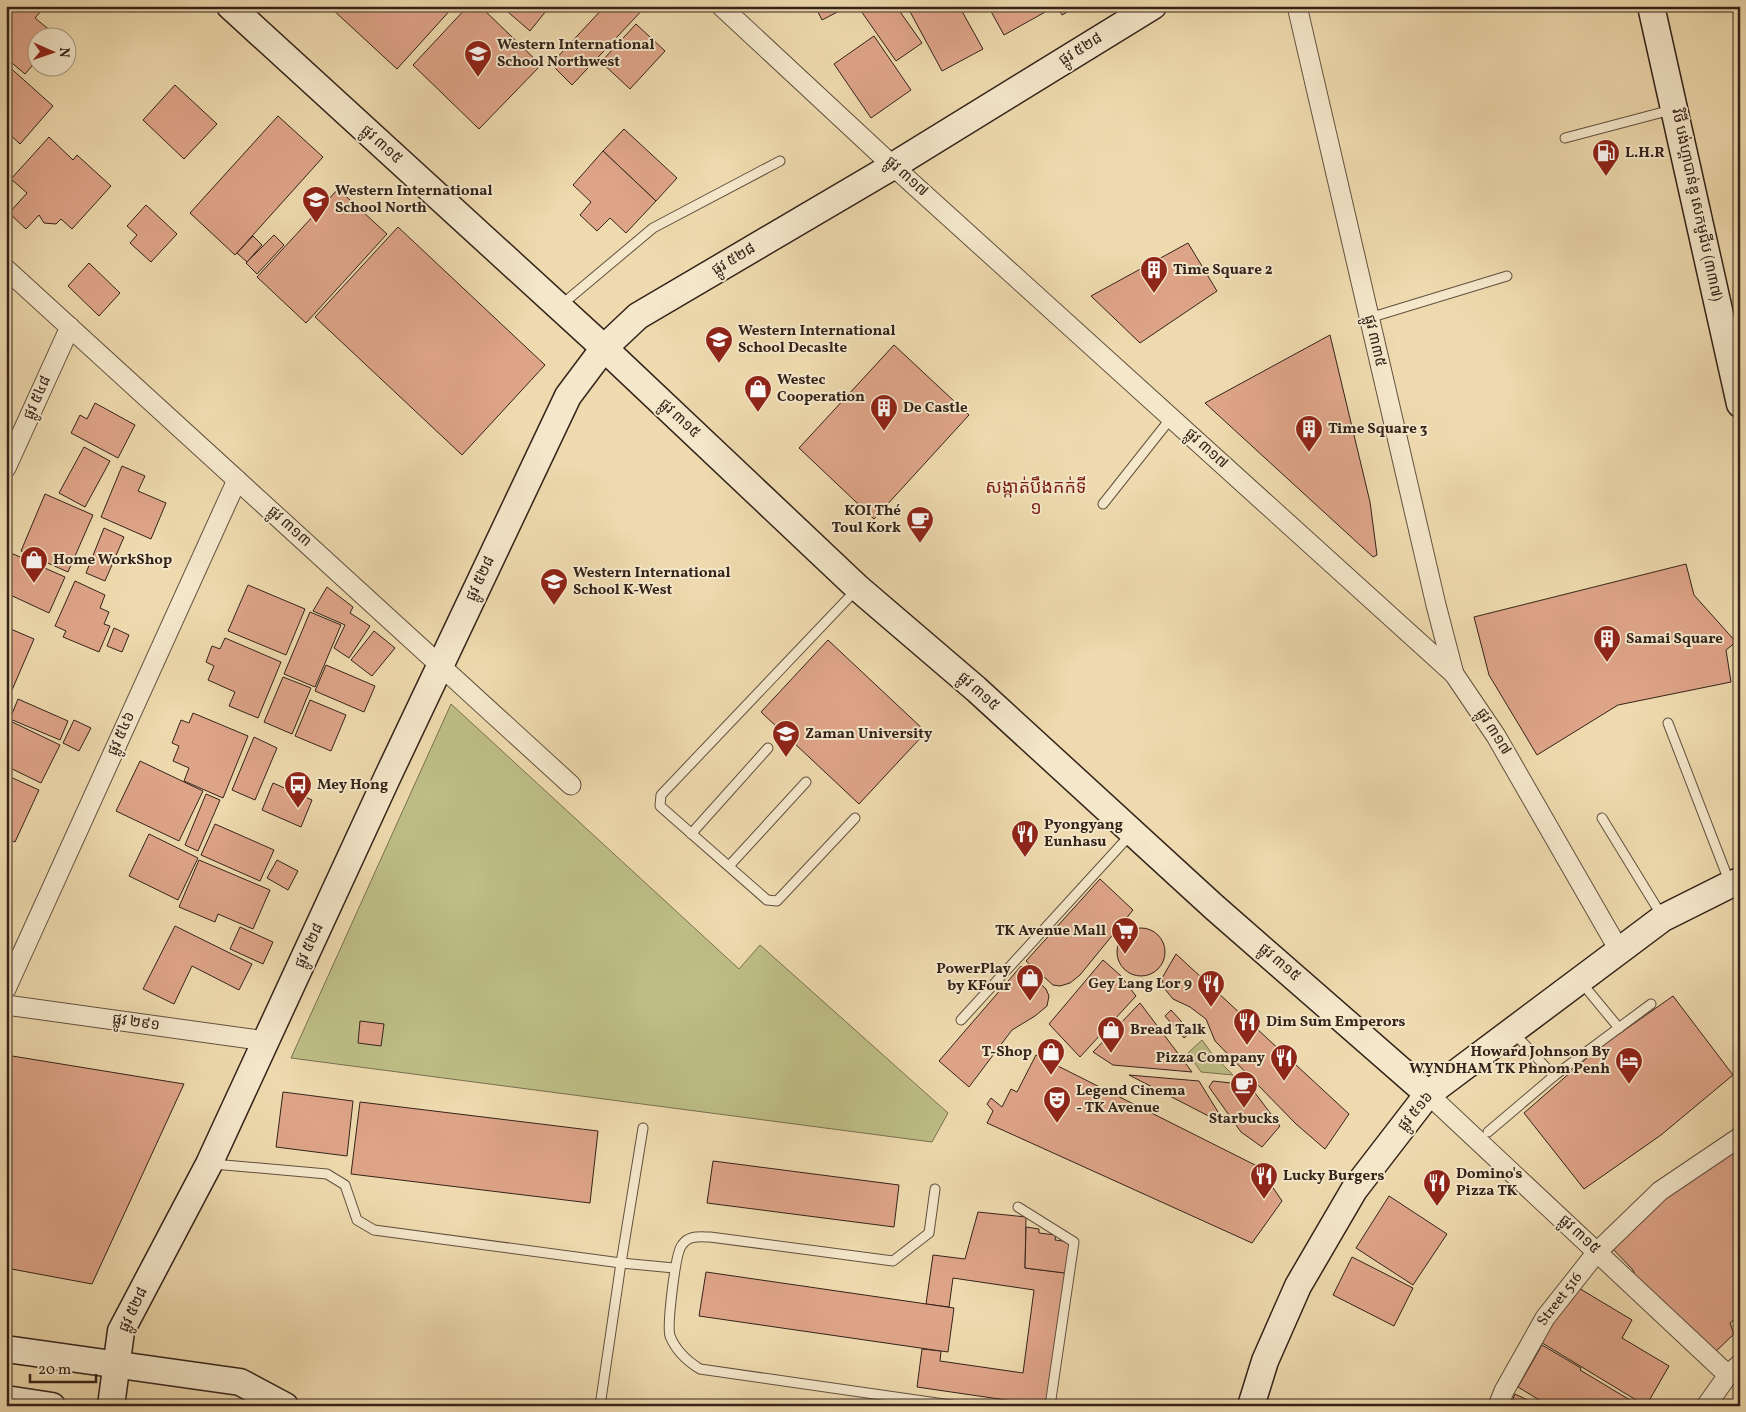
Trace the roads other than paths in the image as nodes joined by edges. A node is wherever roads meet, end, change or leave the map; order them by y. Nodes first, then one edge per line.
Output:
1 (230, 6) edge
2 (721, 6) edge
3 (1152, 6) edge
4 (1297, 6) edge
5 (1651, 6) edge
6 (1675, 108) junction
7 (1565, 138) dead end
8 (780, 161) dead end
9 (893, 166) junction
10 (6, 269) edge
11 (1507, 276) dead end
12 (559, 307) junction
13 (1369, 318) junction
14 (70, 327) junction
15 (604, 348) junction
16 (1740, 404) edge
17 (1171, 418) junction
18 (6, 468) edge
19 (237, 480) junction
20 (1103, 504) dead end
21 (858, 588) junction
22 (440, 666) junction
23 (1454, 674) junction
24 (1668, 723) dead end
25 (768, 748) dead end
26 (806, 782) dead end
27 (571, 785) dead end
28 (855, 818) dead end
29 (1602, 818) dead end
30 (1133, 832) junction
31 (691, 834) junction
32 (730, 866) junction
33 (1735, 883) edge
34 (1663, 918) junction
35 (1619, 950) junction
36 (1580, 981) junction
37 (6, 989) edge
38 (1650, 1004) dead end
39 (6, 1005) edge
40 (961, 1020) dead end
41 (1619, 1028) junction
42 (1513, 1032) junction
43 (266, 1041) junction
44 (1554, 1076) junction
45 (1428, 1094) junction
46 (643, 1128) dead end
47 (1488, 1132) dead end
48 (1740, 1137) edge
49 (209, 1164) junction
50 (934, 1188) dead end
51 (1018, 1207) dead end
52 (1597, 1252) junction
53 (621, 1262) junction
54 (674, 1268) junction
55 (6, 1349) edge
56 (116, 1365) junction
57 (1734, 1370) edge
58 (6, 1400) edge
59 (52, 1406) edge
60 (112, 1406) edge
61 (284, 1406) edge
62 (600, 1406) edge
63 (958, 1406) edge
64 (1050, 1406) edge
65 (1251, 1406) edge
66 (1498, 1406) edge
67 (1706, 1406) edge

1 - 12 street, ផ្លូវ ៣១៥
2 - 9 street, ផ្លូវ ៣១៧
3 - 9 street, ផ្លូវ ៥២៨
4 - 13 street, ផ្លូវ ៣៣៥
5 - 6 street, វិថី បង់ហ្គាបាន់ឌូ សេកមូជីប (៣៣៧)
6 - 7 lane
6 - 16 street, វិថី បង់ហ្គាបាន់ឌូ សេកមូជីប (៣៣៧)
8 - 12 lane
9 - 15 street, ផ្លូវ ៥២៨
9 - 17 street, ផ្លូវ ៣១៧
10 - 14 street, ផ្លូវ ៣១៣
11 - 13 lane
12 - 15 street, ផ្លូវ ៣១៥
13 - 23 street, ផ្លូវ ៣៣៥
14 - 18 street, ផ្លូវ ៥៤៨
14 - 19 street, ផ្លូវ ៣១៣
15 - 21 street, ផ្លូវ ៣១៥
15 - 22 street, ផ្លូវ ៥២៨
17 - 20 lane
17 - 23 street, ផ្លូវ ៣១៧
19 - 22 street, ផ្លូវ ៣១៣
19 - 37 street, ផ្លូវ ៥៤៦
21 - 30 street, ផ្លូវ ៣១៥
21 - 31 lane
22 - 27 street, ផ្លូវ ៣១៣
22 - 43 street, ផ្លូវ ៥២៨
23 - 35 street, ផ្លូវ ៣១៧
24 - 33 lane
25 - 31 lane
26 - 32 lane
28 - 32 lane
29 - 34 lane
30 - 40 lane
30 - 45 street, ផ្លូវ ៣១៥
31 - 32 lane
33 - 34 street, ផ្លូវ ៥១៦
34 - 35 street, ផ្លូវ ៥១៦
35 - 36 street, ផ្លូវ ៥១៦
36 - 41 lane
36 - 42 street, ផ្លូវ ៥១៦
38 - 41 lane
39 - 43 street, ផ្លូវ ២៩១
41 - 44 lane
42 - 44 lane
42 - 45 street, ផ្លូវ ៥១៦
43 - 49 street, ផ្លូវ ៥២៨
44 - 47 lane
45 - 52 street, ផ្លូវ ៣១៥
45 - 65 street, ផ្លូវ ៥១៦
46 - 53 lane
48 - 52 street, Street 516
49 - 53 lane
49 - 56 street, ផ្លូវ ៥២៨
50 - 54 lane
51 - 64 lane
52 - 57 street, ផ្លូវ ៣១៥
52 - 66 street, Street 516
53 - 54 lane
53 - 62 lane
54 - 63 lane
55 - 56 street
56 - 60 street, ផ្លូវ ៥២៨
56 - 61 street
57 - 67 street
58 - 59 street

